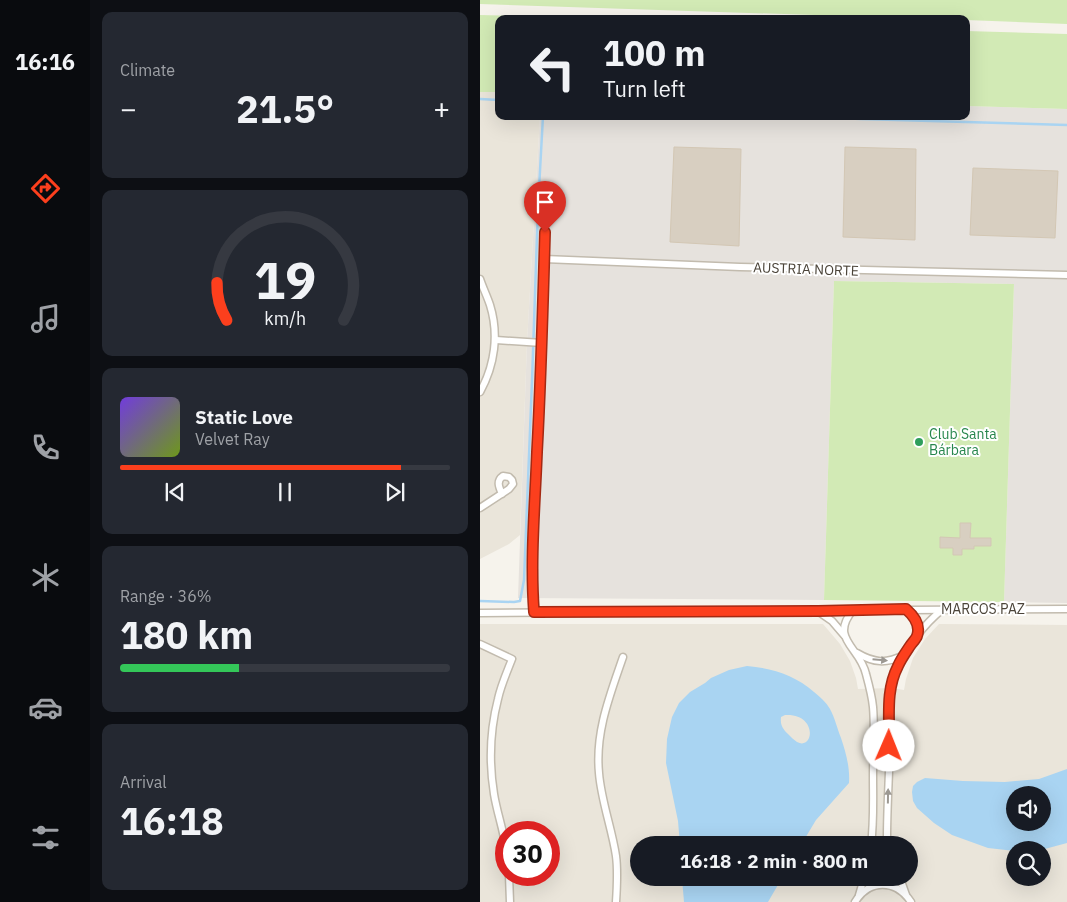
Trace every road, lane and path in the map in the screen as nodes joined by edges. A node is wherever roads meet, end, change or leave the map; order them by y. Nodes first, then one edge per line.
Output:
1 (545, 232) dead end
2 (544, 259) junction
3 (1067, 275) edge
4 (480, 279) edge
5 (496, 340) junction
6 (540, 342) junction
7 (480, 392) edge
8 (502, 494) dead end
9 (480, 508) edge
10 (906, 609) junction
11 (944, 609) junction
12 (1067, 609) edge
13 (853, 610) junction
14 (818, 611) junction
15 (534, 612) junction
16 (480, 613) edge
17 (844, 635) junction
18 (917, 637) junction
19 (480, 644) edge
20 (487, 648) junction
21 (856, 652) junction
22 (480, 654) edge
23 (904, 655) junction
24 (622, 657) dead end
25 (500, 821) edge
26 (872, 836) edge
27 (887, 836) edge
28 (509, 886) edge
29 (862, 886) edge
30 (903, 886) edge
31 (859, 895) junction
32 (909, 899) edge
33 (510, 902) edge
34 (616, 902) edge
35 (855, 902) edge

1 - 2 street
2 - 3 street, AUSTRIA NORTE
2 - 6 street
4 - 5 street
5 - 6 street
5 - 7 street
6 - 15 street
8 - 9 street
10 - 11 street, MARCOS PAZ
10 - 13 street, MARCOS PAZ
10 - 18 street
11 - 12 street, MARCOS PAZ
11 - 18 street
13 - 14 street, MARCOS PAZ
13 - 17 street
14 - 15 street, MARCOS PAZ
14 - 17 street
15 - 16 street, MARCOS PAZ
17 - 21 street
18 - 23 street
19 - 20 street
20 - 22 street
20 - 25 street
21 -> 23 street
21 - 26 street
27 -> 23 street
24 - 34 street
28 - 33 street
29 - 31 street
30 - 32 street
31 - 32 street
31 - 35 street

